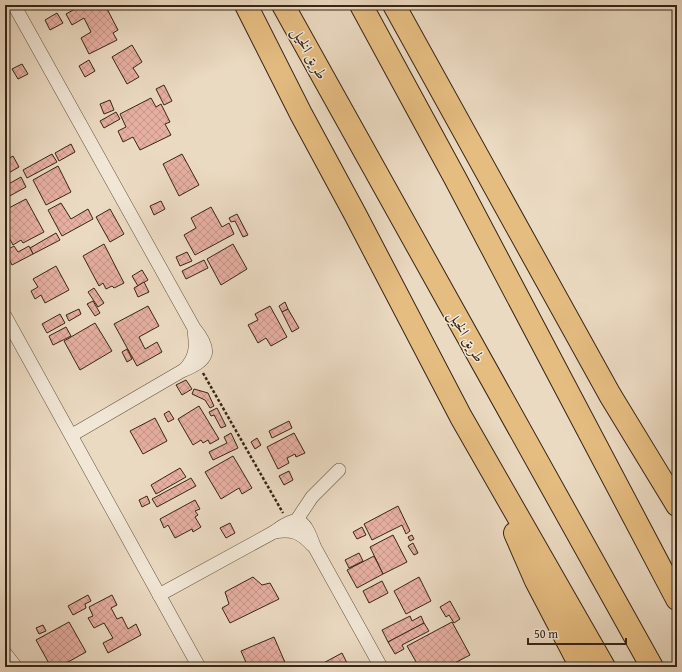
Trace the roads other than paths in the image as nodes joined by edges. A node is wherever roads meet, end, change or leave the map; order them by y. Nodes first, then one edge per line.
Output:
1 (14, 5) edge
2 (246, 5) edge
3 (283, 5) edge
4 (361, 5) edge
5 (394, 5) edge
6 (5, 316) edge
7 (194, 328) junction
8 (182, 371) junction
9 (72, 435) junction
10 (339, 470) dead end
11 (506, 493) junction
12 (677, 505) edge
13 (292, 521) junction
14 (274, 532) junction
15 (315, 548) junction
16 (159, 595) junction
17 (677, 599) edge
18 (5, 653) edge
19 (16, 667) edge
20 (199, 667) edge
21 (381, 667) edge
22 (581, 667) edge
23 (604, 667) edge
24 (652, 667) edge

1 - 7 street
2 - 11 highway
3 - 24 highway, طريق الخيل
4 - 17 highway
5 - 12 highway
6 - 9 street
7 - 8 street
7 - 8 street
8 - 9 street
9 - 16 street
10 - 13 street
11 - 22 highway
11 - 23 highway
13 - 14 street
13 - 15 street
14 - 15 street
14 - 16 street
15 - 21 street
16 - 20 street
18 - 19 street

